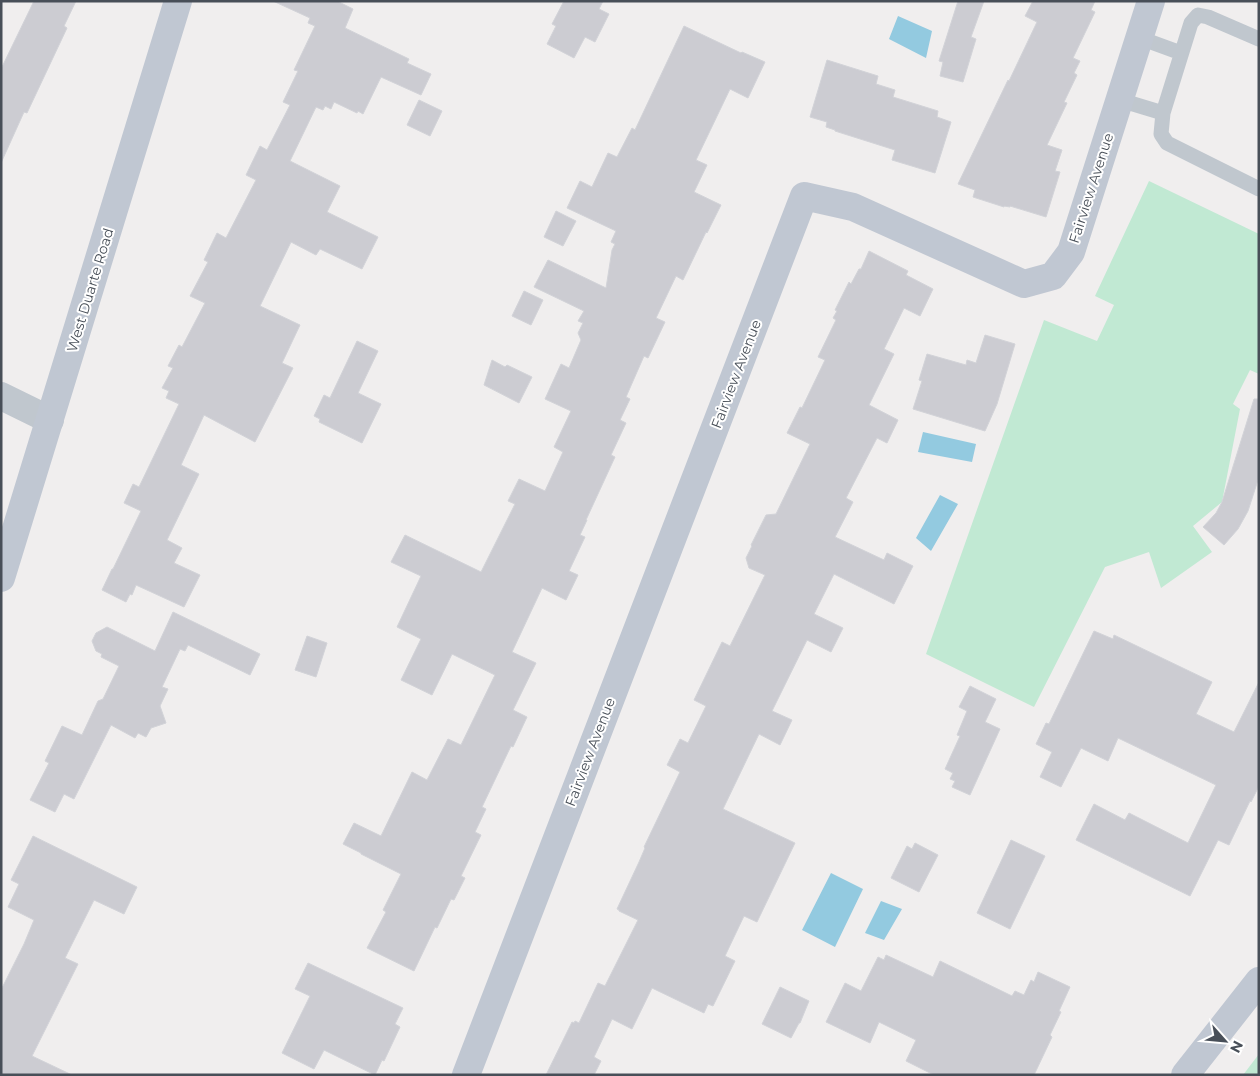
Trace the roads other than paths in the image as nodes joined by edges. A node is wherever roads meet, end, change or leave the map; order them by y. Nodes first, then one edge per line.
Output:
1 (178, 1) edge
2 (1152, 1) edge
3 (1140, 38) junction
4 (1259, 39) edge
5 (1182, 52) junction
6 (1120, 100) junction
7 (1163, 113) junction
8 (1259, 189) edge
9 (1, 396) edge
10 (50, 420) junction
11 (1, 578) edge
12 (1259, 981) edge
13 (466, 1075) edge
14 (1185, 1075) edge

1 - 10 street, West Duarte Road
2 - 3 street, Fairview Avenue
3 - 5 lane
3 - 6 street, Fairview Avenue
4 - 5 lane
5 - 7 lane
6 - 7 lane
6 - 13 street, Fairview Avenue
7 - 8 lane
9 - 10 street
10 - 11 street, West Duarte Road
12 - 14 street

